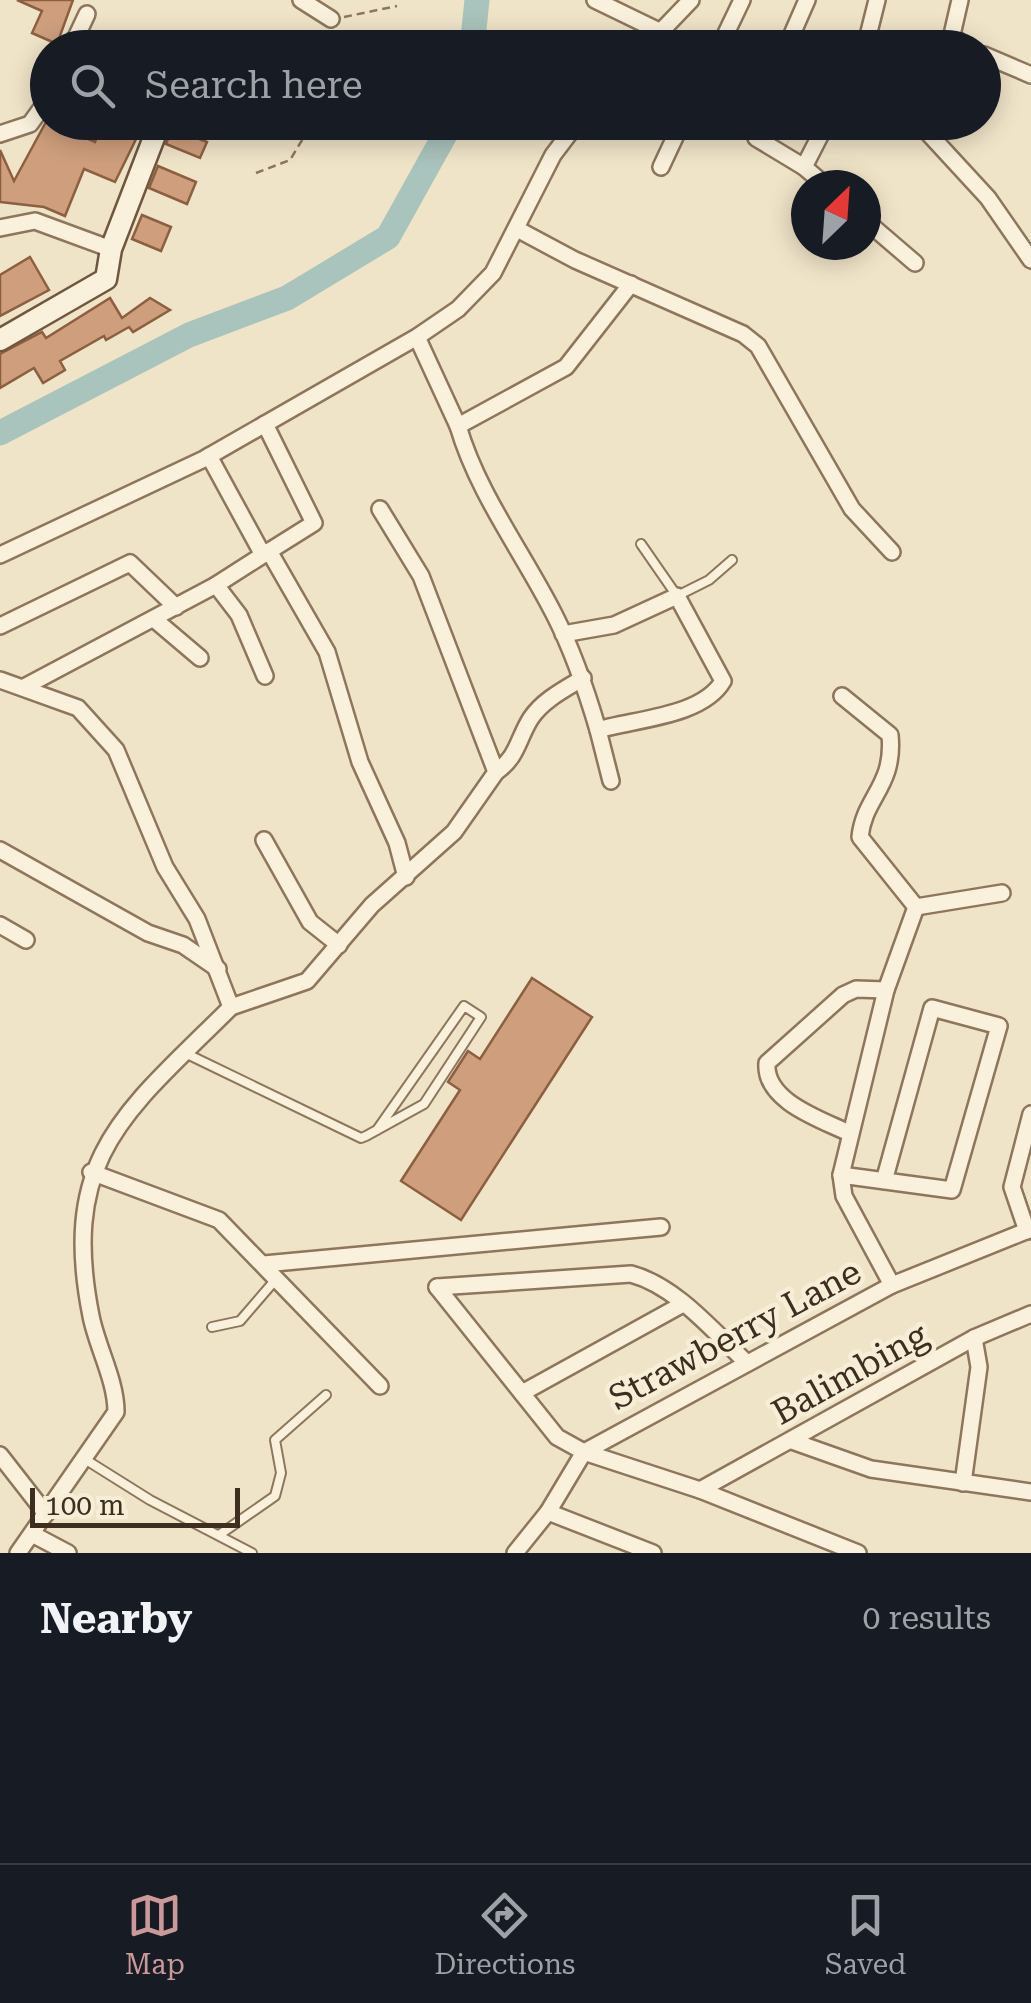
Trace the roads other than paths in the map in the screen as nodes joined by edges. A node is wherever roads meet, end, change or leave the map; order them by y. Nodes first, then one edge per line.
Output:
1 (301, 0) edge
2 (595, 0) edge
3 (691, 0) edge
4 (742, 0) edge
5 (807, 0) edge
6 (877, 0) edge
7 (960, 0) edge
8 (86, 14) dead end
9 (331, 19) road end
10 (79, 30) edge
11 (655, 30) edge
12 (661, 30) edge
13 (728, 30) edge
14 (794, 30) edge
15 (869, 30) edge
16 (953, 30) edge
17 (1001, 62) edge
18 (1031, 75) edge
19 (30, 124) edge
20 (0, 134) edge
21 (153, 140) edge
22 (564, 140) edge
23 (674, 140) edge
24 (759, 140) edge
25 (818, 140) edge
26 (935, 140) edge
27 (661, 167) dead end
28 (804, 167) junction
29 (808, 170) edge
30 (0, 228) edge
31 (517, 229) junction
32 (881, 233) edge
33 (111, 250) junction
34 (1031, 260) edge
35 (915, 263) dead end
36 (632, 284) junction
37 (417, 337) junction
38 (0, 340) edge
39 (265, 424) junction
40 (458, 426) junction
41 (209, 456) junction
42 (380, 509) dead end
43 (641, 544) dead end
44 (892, 552) dead end
45 (266, 553) junction
46 (0, 555) edge
47 (732, 560) dead end
48 (216, 585) junction
49 (678, 596) junction
50 (176, 607) junction
51 (154, 619) junction
52 (0, 626) edge
53 (563, 634) junction
54 (200, 658) dead end
55 (265, 676) dead end
56 (583, 678) junction
57 (0, 680) edge
58 (24, 687) junction
59 (842, 696) dead end
60 (598, 730) junction
61 (496, 772) junction
62 (611, 781) dead end
63 (264, 840) dead end
64 (0, 850) edge
65 (406, 876) junction
66 (1002, 893) dead end
67 (916, 907) junction
68 (0, 925) edge
69 (26, 940) dead end
70 (340, 945) junction
71 (218, 969) junction
72 (886, 990) junction
73 (230, 1007) junction
74 (185, 1053) junction
75 (1031, 1114) edge
76 (377, 1130) junction
77 (849, 1133) junction
78 (1028, 1141) edge
79 (91, 1172) junction
80 (841, 1176) junction
81 (884, 1181) junction
82 (661, 1227) dead end
83 (1029, 1230) edge
84 (264, 1264) junction
85 (278, 1277) junction
86 (892, 1285) junction
87 (683, 1304) junction
88 (1031, 1314) edge
89 (212, 1328) dead end
90 (974, 1338) junction
91 (747, 1363) junction
92 (380, 1386) dead end
93 (522, 1393) junction
94 (326, 1395) dead end
95 (792, 1441) junction
96 (584, 1452) junction
97 (0, 1455) edge
98 (83, 1458) junction
99 (962, 1483) junction
100 (700, 1490) junction
101 (1031, 1492) edge
102 (548, 1512) junction
103 (46, 1514) junction
104 (32, 1534) junction
105 (219, 1535) junction
106 (18, 1553) edge
107 (68, 1553) edge
108 (252, 1553) edge
109 (515, 1553) edge
110 (654, 1553) edge
111 (858, 1553) edge

1 - 9 street
2 - 11 street
3 - 12 street
4 - 13 street
5 - 14 street
6 - 15 street
7 - 16 street
8 - 10 street
17 - 18 street
19 - 20 street
21 - 33 street
22 - 31 street
23 - 27 street
24 - 28 street
25 - 28 street
26 - 34 street
28 - 29 street
30 - 33 street
31 - 36 street
31 - 37 street
32 - 35 street
33 - 38 street
36 - 40 street
36 - 44 street
37 - 39 street
37 - 40 street
39 - 41 street
39 - 45 street
40 - 53 street
41 - 45 street
41 - 46 street
42 - 61 street
43 - 49 lane
45 - 48 street
45 - 65 street
47 - 49 lane
48 - 50 street
48 - 55 street
49 - 53 street
49 - 60 street
50 - 51 street
50 - 52 street
51 - 54 street
51 - 58 street
53 - 56 street
56 - 60 street
56 - 61 street
57 - 58 street
58 - 71 street
59 - 67 street
60 - 62 street
61 - 65 street
63 - 70 street
64 - 71 street
65 - 70 street
66 - 67 street
67 - 72 street
68 - 69 street
70 - 73 street
71 - 73 street
72 - 77 street
72 - 77 street
73 - 74 street
74 - 76 lane
74 - 79 street
75 - 78 street
76 - 76 lane
77 - 80 street
78 - 83 street
79 - 84 street
79 - 98 street
80 - 81 street
80 - 86 street
81 - 81 street
82 - 84 street
83 - 86 street, Strawberry Lane
84 - 85 street
85 - 89 lane
85 - 92 street
86 - 91 street, Strawberry Lane
87 - 91 street
87 - 93 street
87 - 93 street
88 - 90 street, Balimbing
90 - 95 street, Balimbing
90 - 99 street
91 - 96 street, Strawberry Lane
93 - 96 street
94 - 105 lane
95 - 99 street
95 - 100 street, Balimbing
96 - 100 street
96 - 102 street, Strawberry Lane
97 - 103 street
98 - 103 street
98 - 105 lane
99 - 101 street
100 - 111 street
102 - 109 street, Strawberry Lane
102 - 110 street
103 - 104 street
104 - 106 street
104 - 107 street
105 - 108 lane

